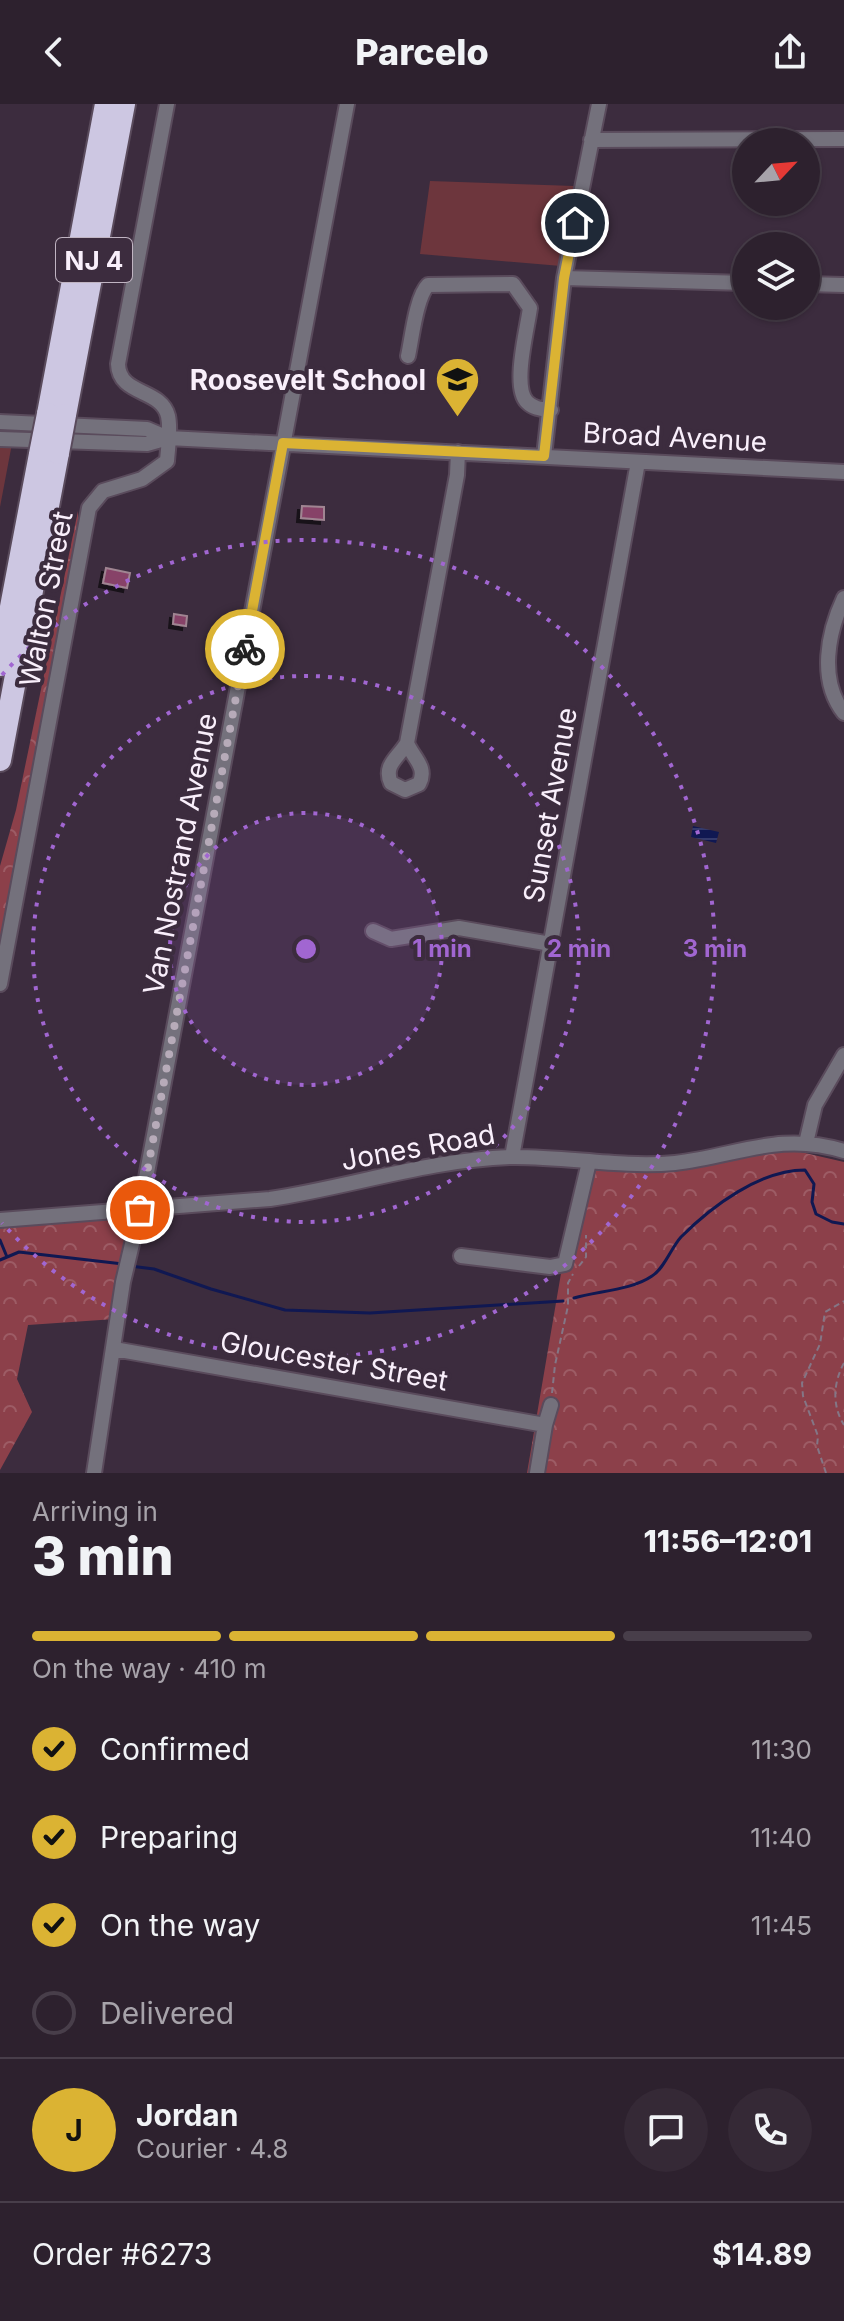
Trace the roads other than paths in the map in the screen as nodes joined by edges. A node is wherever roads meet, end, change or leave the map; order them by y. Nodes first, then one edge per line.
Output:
1 (106, 104) edge
2 (124, 104) edge
3 (167, 104) edge
4 (347, 104) edge
5 (599, 104) edge
6 (844, 139) edge
7 (591, 140) junction
8 (564, 278) junction
9 (732, 283) edge
10 (820, 284) edge
11 (844, 285) edge
12 (408, 356) dead end
13 (551, 410) junction
14 (56, 414) junction
15 (0, 422) edge
16 (168, 438) junction
17 (0, 439) edge
18 (283, 443) junction
19 (458, 452) junction
20 (49, 454) junction
21 (544, 456) junction
22 (638, 462) junction
23 (844, 472) edge
24 (844, 598) edge
25 (0, 665) edge
26 (844, 713) edge
27 (407, 743) dead end
28 (0, 760) edge
29 (373, 931) dead end
30 (551, 944) junction
31 (0, 984) edge
32 (844, 1055) edge
33 (806, 1143) junction
34 (844, 1151) edge
35 (512, 1157) junction
36 (589, 1162) junction
37 (140, 1210) junction
38 (2, 1220) edge
39 (461, 1256) dead end
40 (114, 1349) junction
41 (551, 1405) road end
42 (545, 1425) junction
43 (94, 1473) edge
44 (537, 1473) edge

1 - 14 highway, NJ 4
2 - 14 highway, NJ 4
3 - 16 street
4 - 18 street, Van Nostrand Avenue
5 - 7 street
6 - 7 street
7 - 8 street
8 - 9 street
8 - 13 street
10 - 11 street
12 - 13 street
13 - 21 street
14 - 20 highway, NJ 4, bridge
15 - 16 street, Broad Avenue
16 - 17 street, Broad Avenue
16 - 18 street, Broad Avenue
16 - 31 street, Walton Street
18 - 19 street, Broad Avenue
18 - 37 street, Van Nostrand Avenue
19 - 21 street, Broad Avenue
19 - 27 street
20 - 25 highway, NJ 4
20 - 28 highway, NJ 4
21 - 22 street, Broad Avenue
22 - 23 street, Broad Avenue
22 - 30 street, Sunset Avenue
24 - 26 street
29 - 30 street
30 - 35 street, Sunset Avenue
32 - 33 street
33 - 34 street, Jones Road
33 - 36 street, Jones Road
35 - 36 street, Jones Road
35 - 37 street, Jones Road
36 - 39 street
37 - 38 street, Jones Road
37 - 40 street, Van Nostrand Avenue
40 - 42 street, Gloucester Street
40 - 43 street, Van Nostrand Avenue
41 - 42 street
42 - 44 street

